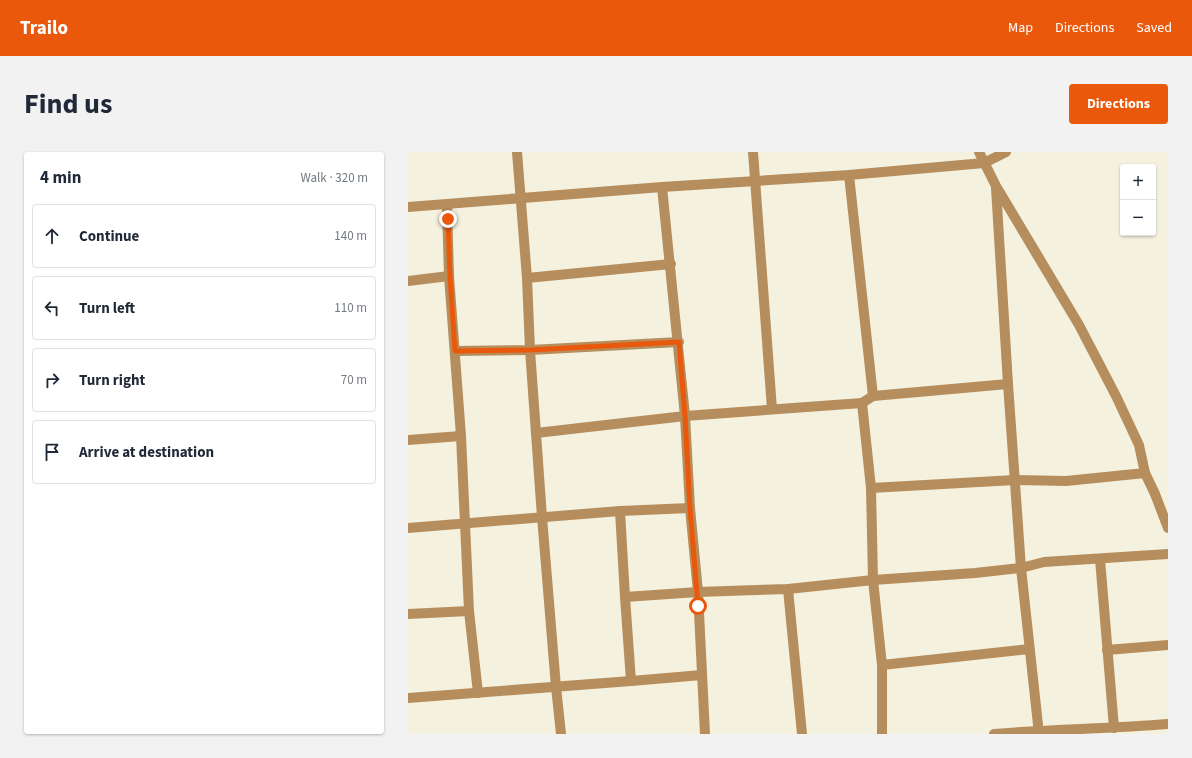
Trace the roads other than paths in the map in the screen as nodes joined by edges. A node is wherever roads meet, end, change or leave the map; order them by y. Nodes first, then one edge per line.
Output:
1 (517, 152) edge
2 (753, 152) edge
3 (979, 152) edge
4 (1006, 152) edge
5 (984, 163) junction
6 (849, 176) junction
7 (755, 180) junction
8 (996, 186) junction
9 (662, 187) junction
10 (520, 198) junction
11 (448, 205) junction
12 (408, 207) edge
13 (671, 264) junction
14 (450, 276) junction
15 (527, 278) junction
16 (408, 280) edge
17 (679, 342) junction
18 (530, 350) junction
19 (455, 351) junction
20 (1008, 384) junction
21 (873, 396) junction
22 (862, 403) junction
23 (772, 410) junction
24 (685, 416) junction
25 (536, 433) junction
26 (461, 436) junction
27 (408, 440) edge
28 (1146, 473) junction
29 (1015, 480) junction
30 (871, 488) junction
31 (690, 508) junction
32 (620, 511) junction
33 (542, 517) junction
34 (464, 524) junction
35 (408, 528) edge
36 (1168, 528) edge
37 (1168, 554) edge
38 (1100, 559) junction
39 (1021, 568) junction
40 (874, 580) junction
41 (788, 589) junction
42 (698, 592) junction
43 (625, 597) junction
44 (469, 611) junction
45 (408, 614) edge
46 (1168, 645) edge
47 (1029, 649) junction
48 (1107, 650) junction
49 (882, 665) junction
50 (702, 675) junction
51 (631, 681) junction
52 (556, 687) junction
53 (478, 693) junction
54 (408, 698) edge
55 (1168, 724) edge
56 (1114, 728) junction
57 (1039, 732) edge
58 (561, 734) edge
59 (705, 734) edge
60 (802, 734) edge
61 (882, 734) edge
62 (994, 734) edge

1 - 10 street
2 - 7 street
3 - 5 street
4 - 5 street
5 - 6 street
5 - 8 street
6 - 7 street
6 - 21 street
7 - 9 street
7 - 23 street
8 - 20 street
8 - 28 street
9 - 10 street
9 - 13 street
10 - 11 street
10 - 15 street
11 - 12 street
11 - 14 street
13 - 15 street
13 - 17 street
14 - 16 street
14 - 19 street
15 - 18 street
17 - 18 street
17 - 24 street
18 - 19 street
18 - 25 street
19 - 26 street
20 - 21 street
20 - 29 street
21 - 22 street
22 - 23 street
22 - 30 street
23 - 24 street
24 - 25 street
24 - 31 street
25 - 33 street
26 - 27 street
26 - 34 street
28 - 29 street
28 - 36 street
29 - 30 street
29 - 39 street
30 - 40 street
31 - 32 street
31 - 42 street
32 - 33 street
32 - 43 street
33 - 34 street
33 - 52 street
34 - 35 street
34 - 44 street
37 - 38 street
38 - 39 street
38 - 48 street
39 - 40 street
39 - 47 street
40 - 41 street
40 - 49 street
41 - 42 street
41 - 60 street
42 - 43 street
42 - 50 street
43 - 51 street
44 - 45 street
44 - 53 street
46 - 48 street
47 - 49 street
47 - 57 street
48 - 56 street
49 - 61 street
50 - 51 street
50 - 59 street
51 - 52 street
52 - 53 street
52 - 58 street
53 - 54 street
55 - 56 street
56 - 57 street
57 - 62 street

